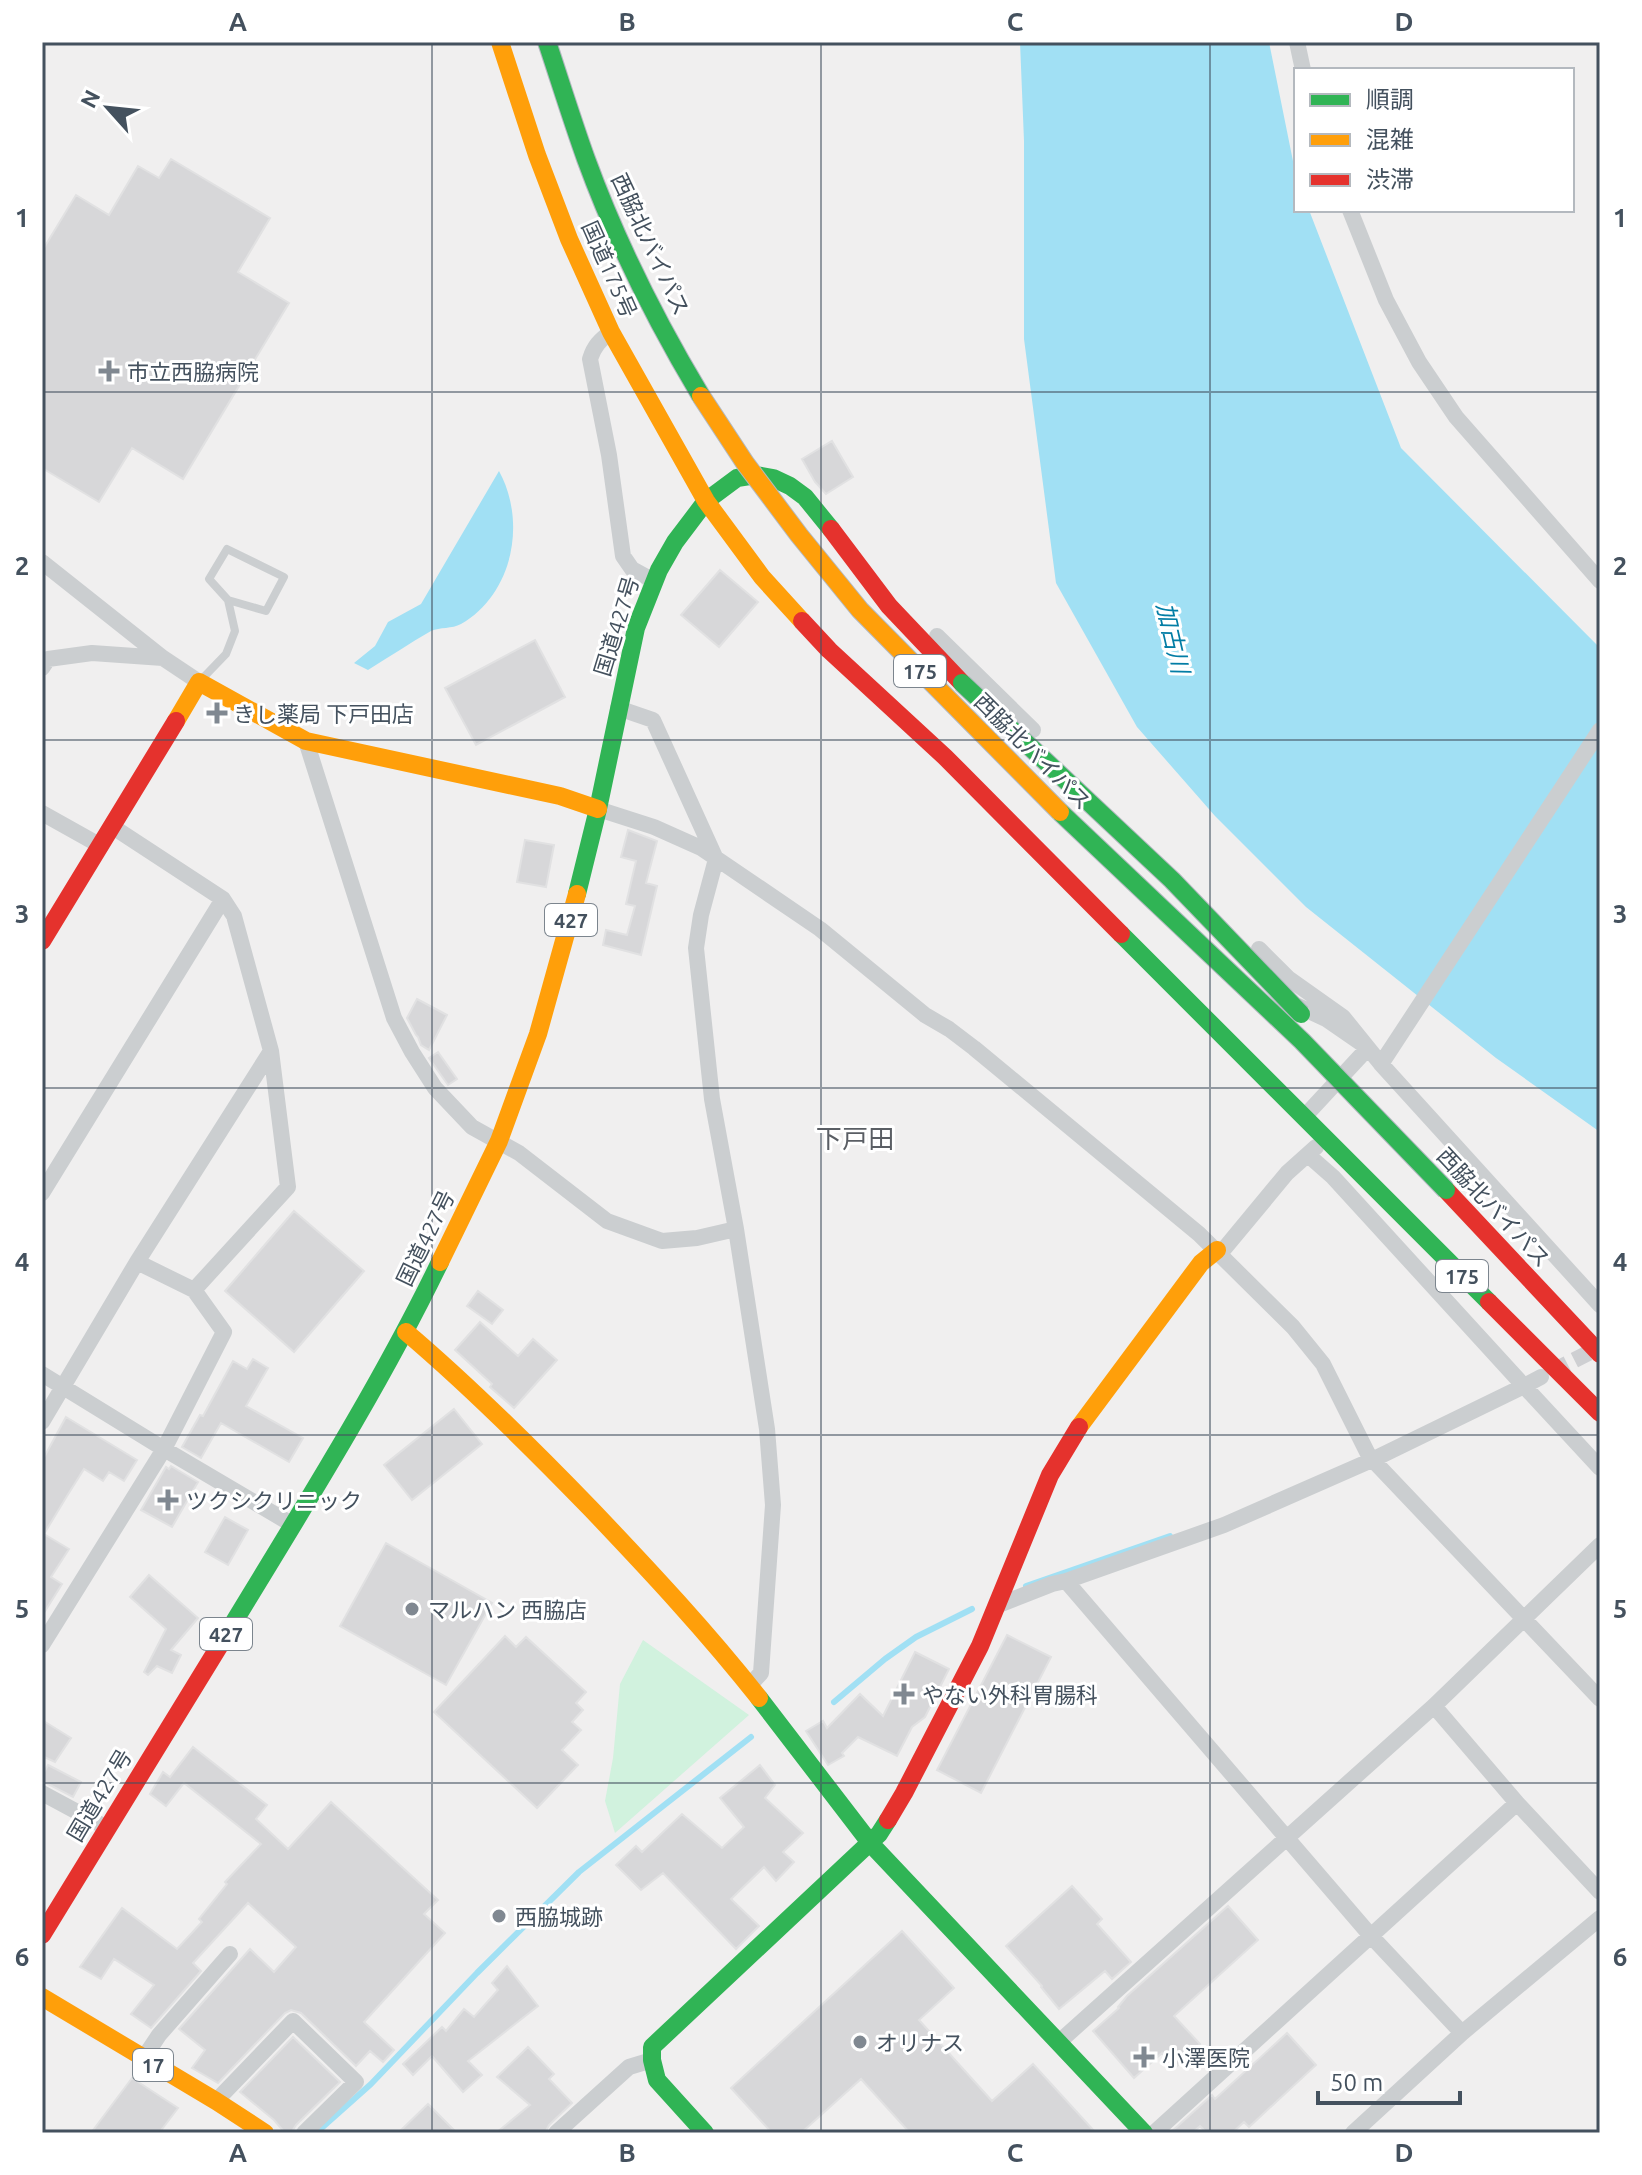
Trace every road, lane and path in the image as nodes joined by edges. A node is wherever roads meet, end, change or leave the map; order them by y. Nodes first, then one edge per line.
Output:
1 (500, 42) edge
2 (547, 42) edge
3 (1297, 42) edge
4 (1303, 68) edge
5 (1351, 212) edge
6 (611, 332) junction
7 (706, 501) junction
8 (42, 562) edge
9 (859, 569) junction
10 (654, 581) junction
11 (1600, 581) edge
12 (228, 600) junction
13 (937, 636) dead end
14 (163, 658) junction
15 (42, 668) edge
16 (199, 682) junction
17 (618, 708) junction
18 (1600, 730) edge
19 (306, 741) junction
20 (598, 809) junction
21 (42, 813) edge
22 (113, 827) junction
23 (101, 846) junction
24 (716, 859) junction
25 (223, 899) junction
26 (42, 941) edge
27 (1368, 1048) junction
28 (271, 1051) junction
29 (1381, 1064) junction
30 (1305, 1116) junction
31 (1325, 1138) junction
32 (499, 1141) junction
33 (1308, 1155) junction
34 (1451, 1184) junction
35 (42, 1193) edge
36 (736, 1229) junction
37 (1217, 1250) junction
38 (137, 1262) junction
39 (194, 1290) junction
40 (1600, 1305) edge
41 (406, 1332) junction
42 (1600, 1335) edge
43 (1600, 1354) edge
44 (42, 1374) edge
45 (1541, 1377) tunnel mouth
46 (1524, 1386) junction
47 (64, 1387) junction
48 (1600, 1413) edge
49 (42, 1422) edge
50 (164, 1449) junction
51 (1369, 1455) junction
52 (1600, 1468) edge
53 (293, 1525) junction
54 (1600, 1545) edge
55 (1066, 1581) junction
56 (996, 1606) junction
57 (1523, 1618) junction
58 (42, 1645) edge
59 (749, 1686) junction
60 (1600, 1699) edge
61 (1434, 1706) junction
62 (42, 1793) edge
63 (1517, 1803) junction
64 (107, 1828) junction
65 (1288, 1839) junction
66 (871, 1844) junction
67 (1600, 1892) edge
68 (1600, 1918) edge
69 (42, 1935) edge
70 (1371, 1936) junction
71 (230, 1954) dead end
72 (42, 1997) edge
73 (1462, 2033) junction
74 (1059, 2042) junction
75 (143, 2059) junction
76 (652, 2060) junction
77 (216, 2101) junction
78 (265, 2133) edge
79 (304, 2133) edge
80 (556, 2133) edge
81 (705, 2133) edge
82 (1144, 2133) edge
83 (1154, 2133) edge
84 (1353, 2133) edge

1 - 6 main road, 国道175号 / 175
2 - 34 main road, 西脇北バイパス / 175, bridge
3 - 4 street
5 - 11 street
6 - 7 main road, 国道175号 / 175
6 - 10 street
7 - 9 main road, 175
7 - 10 main road, 国道427号 / 427
7 - 30 main road, 175
8 - 14 street
9 - 27 street
9 - 34 main road, 175, bridge
10 - 17 main road, 国道427号 / 427
12 - 12 lane
12 - 16 lane
13 - 27 street
14 - 15 street
14 - 16 street
16 - 19 main road
16 - 22 main road
17 - 20 main road, 国道427号 / 427
17 - 24 street
18 - 29 street
19 - 20 main road
19 - 32 street
20 - 24 street
20 - 32 main road, 国道427号 / 427
21 - 23 street
22 - 23 main road
22 - 25 street
23 - 26 main road
24 - 36 street
24 - 37 street
25 - 28 street
25 - 35 street
27 - 29 street
27 - 30 street
28 - 38 street
28 - 39 street
29 - 40 street
30 - 31 main road, 175
31 - 33 street
31 - 48 main road, 175
32 - 36 street
32 - 41 main road, 国道427号 / 427
33 - 37 street
33 - 46 street
34 - 42 main road, 175
34 - 43 main road, 西脇北バイパス / 175
36 - 59 street
37 - 51 street
37 - 56 main road
38 - 39 street
38 - 47 street
39 - 50 street
41 - 53 main road, 国道427号 / 427
41 - 59 main road
44 - 47 street
45 - 46 street
46 - 51 street
46 - 52 street
47 - 49 street
47 - 50 street
50 - 53 street
50 - 58 street
51 - 55 street
51 - 57 street
53 - 64 main road, 国道427号 / 427
54 - 57 street
55 - 56 street
55 - 65 street
56 - 66 main road
57 - 60 street
57 - 61 street
59 - 66 main road
61 - 63 street
61 - 65 street
62 - 64 street
63 - 67 street
63 - 70 street
64 - 69 main road, 国道427号 / 427
65 - 70 street
65 - 74 street
66 - 74 main road
66 - 76 main road
68 - 73 street
70 - 73 street
70 - 83 street
71 - 75 street
72 - 75 main road, 17
73 - 84 street
74 - 82 main road
75 - 77 main road, 17
76 - 80 street
76 - 81 main road
77 - 78 main road, 17
77 - 79 street

